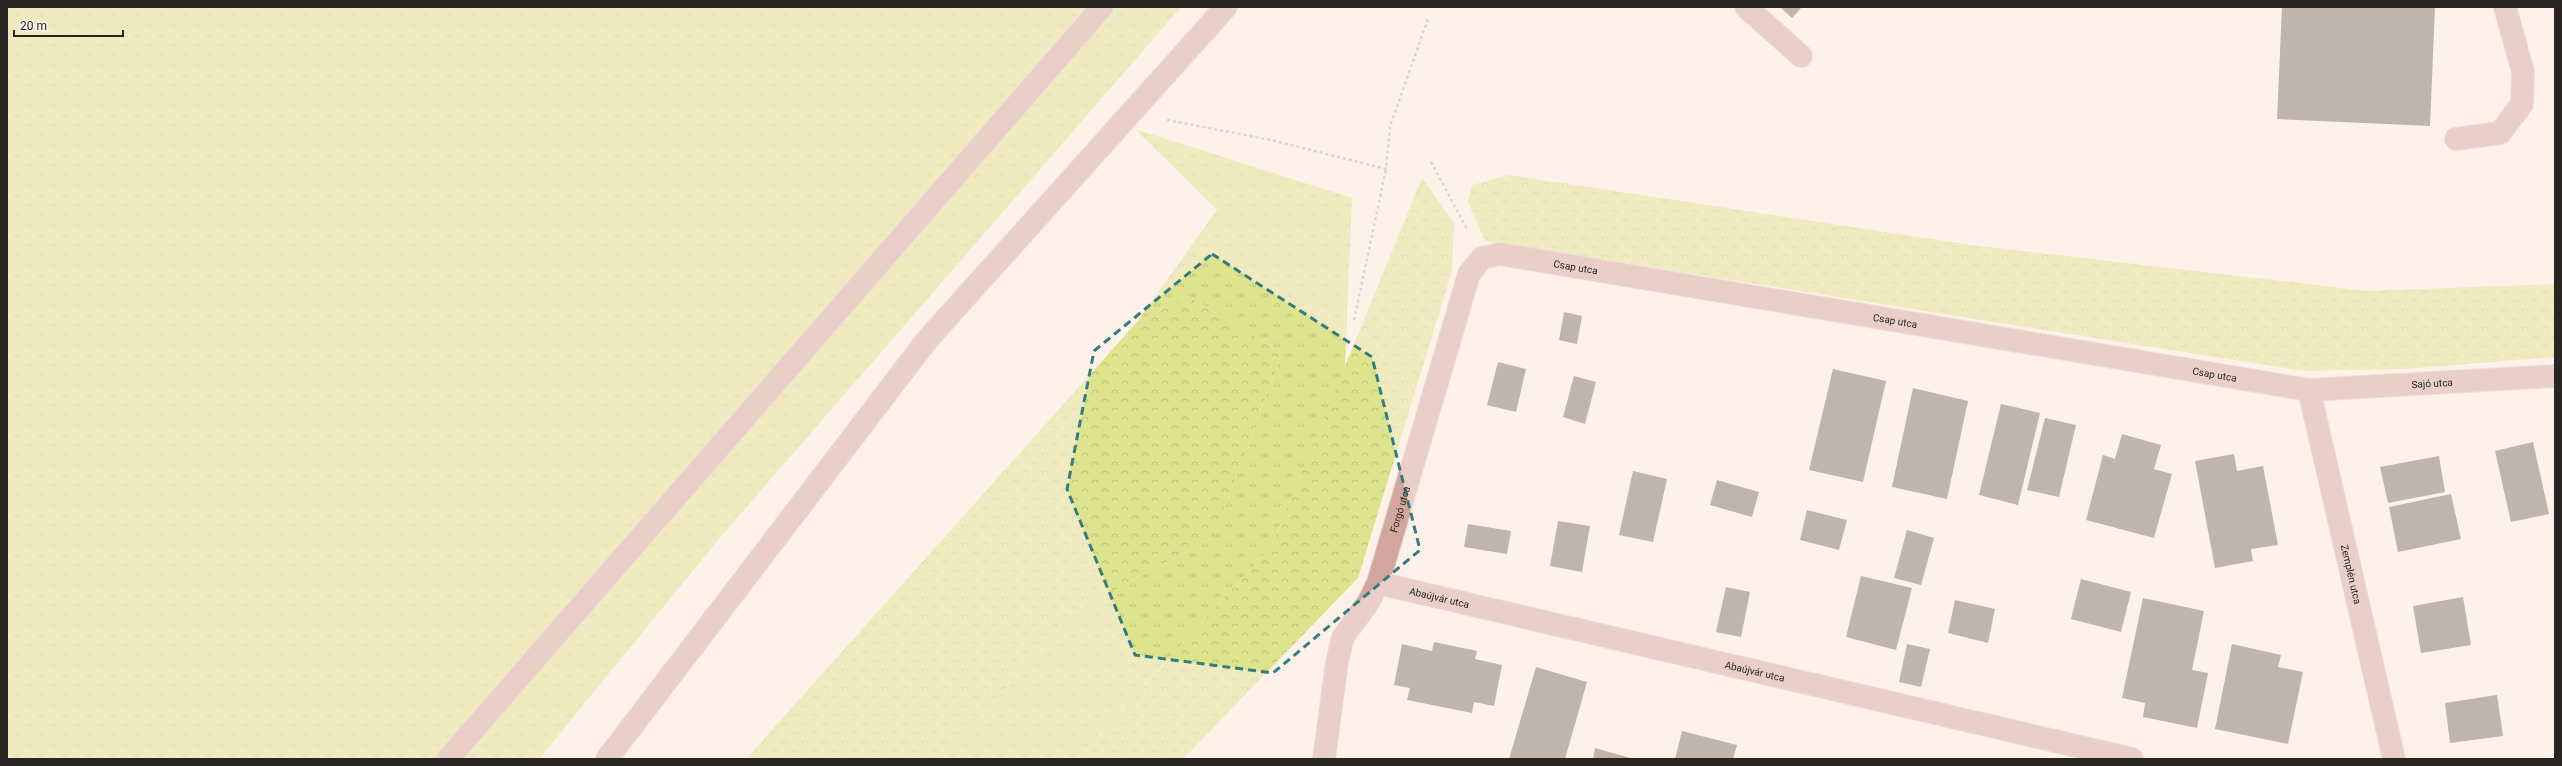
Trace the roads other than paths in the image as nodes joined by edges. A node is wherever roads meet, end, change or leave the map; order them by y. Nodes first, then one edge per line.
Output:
1 (1102, 7) edge
2 (1226, 7) edge
3 (1746, 7) edge
4 (2505, 7) edge
5 (1802, 56) dead end
6 (2456, 139) dead end
7 (1482, 258) joint
8 (2555, 376) edge
9 (2309, 390) junction
10 (1378, 583) junction
11 (448, 759) edge
12 (607, 759) edge
13 (1324, 759) edge
14 (2132, 759) edge
15 (2394, 759) edge

1 - 11 street
2 - 12 street
3 - 5 street
4 - 6 street
7 - 9 street, Csap utca
7 - 10 street, Forgó utca
8 - 9 street, Sajó utca
9 - 15 street, Zemplén utca
10 - 13 street, Forgó utca
10 - 14 street, Abaújvár utca

